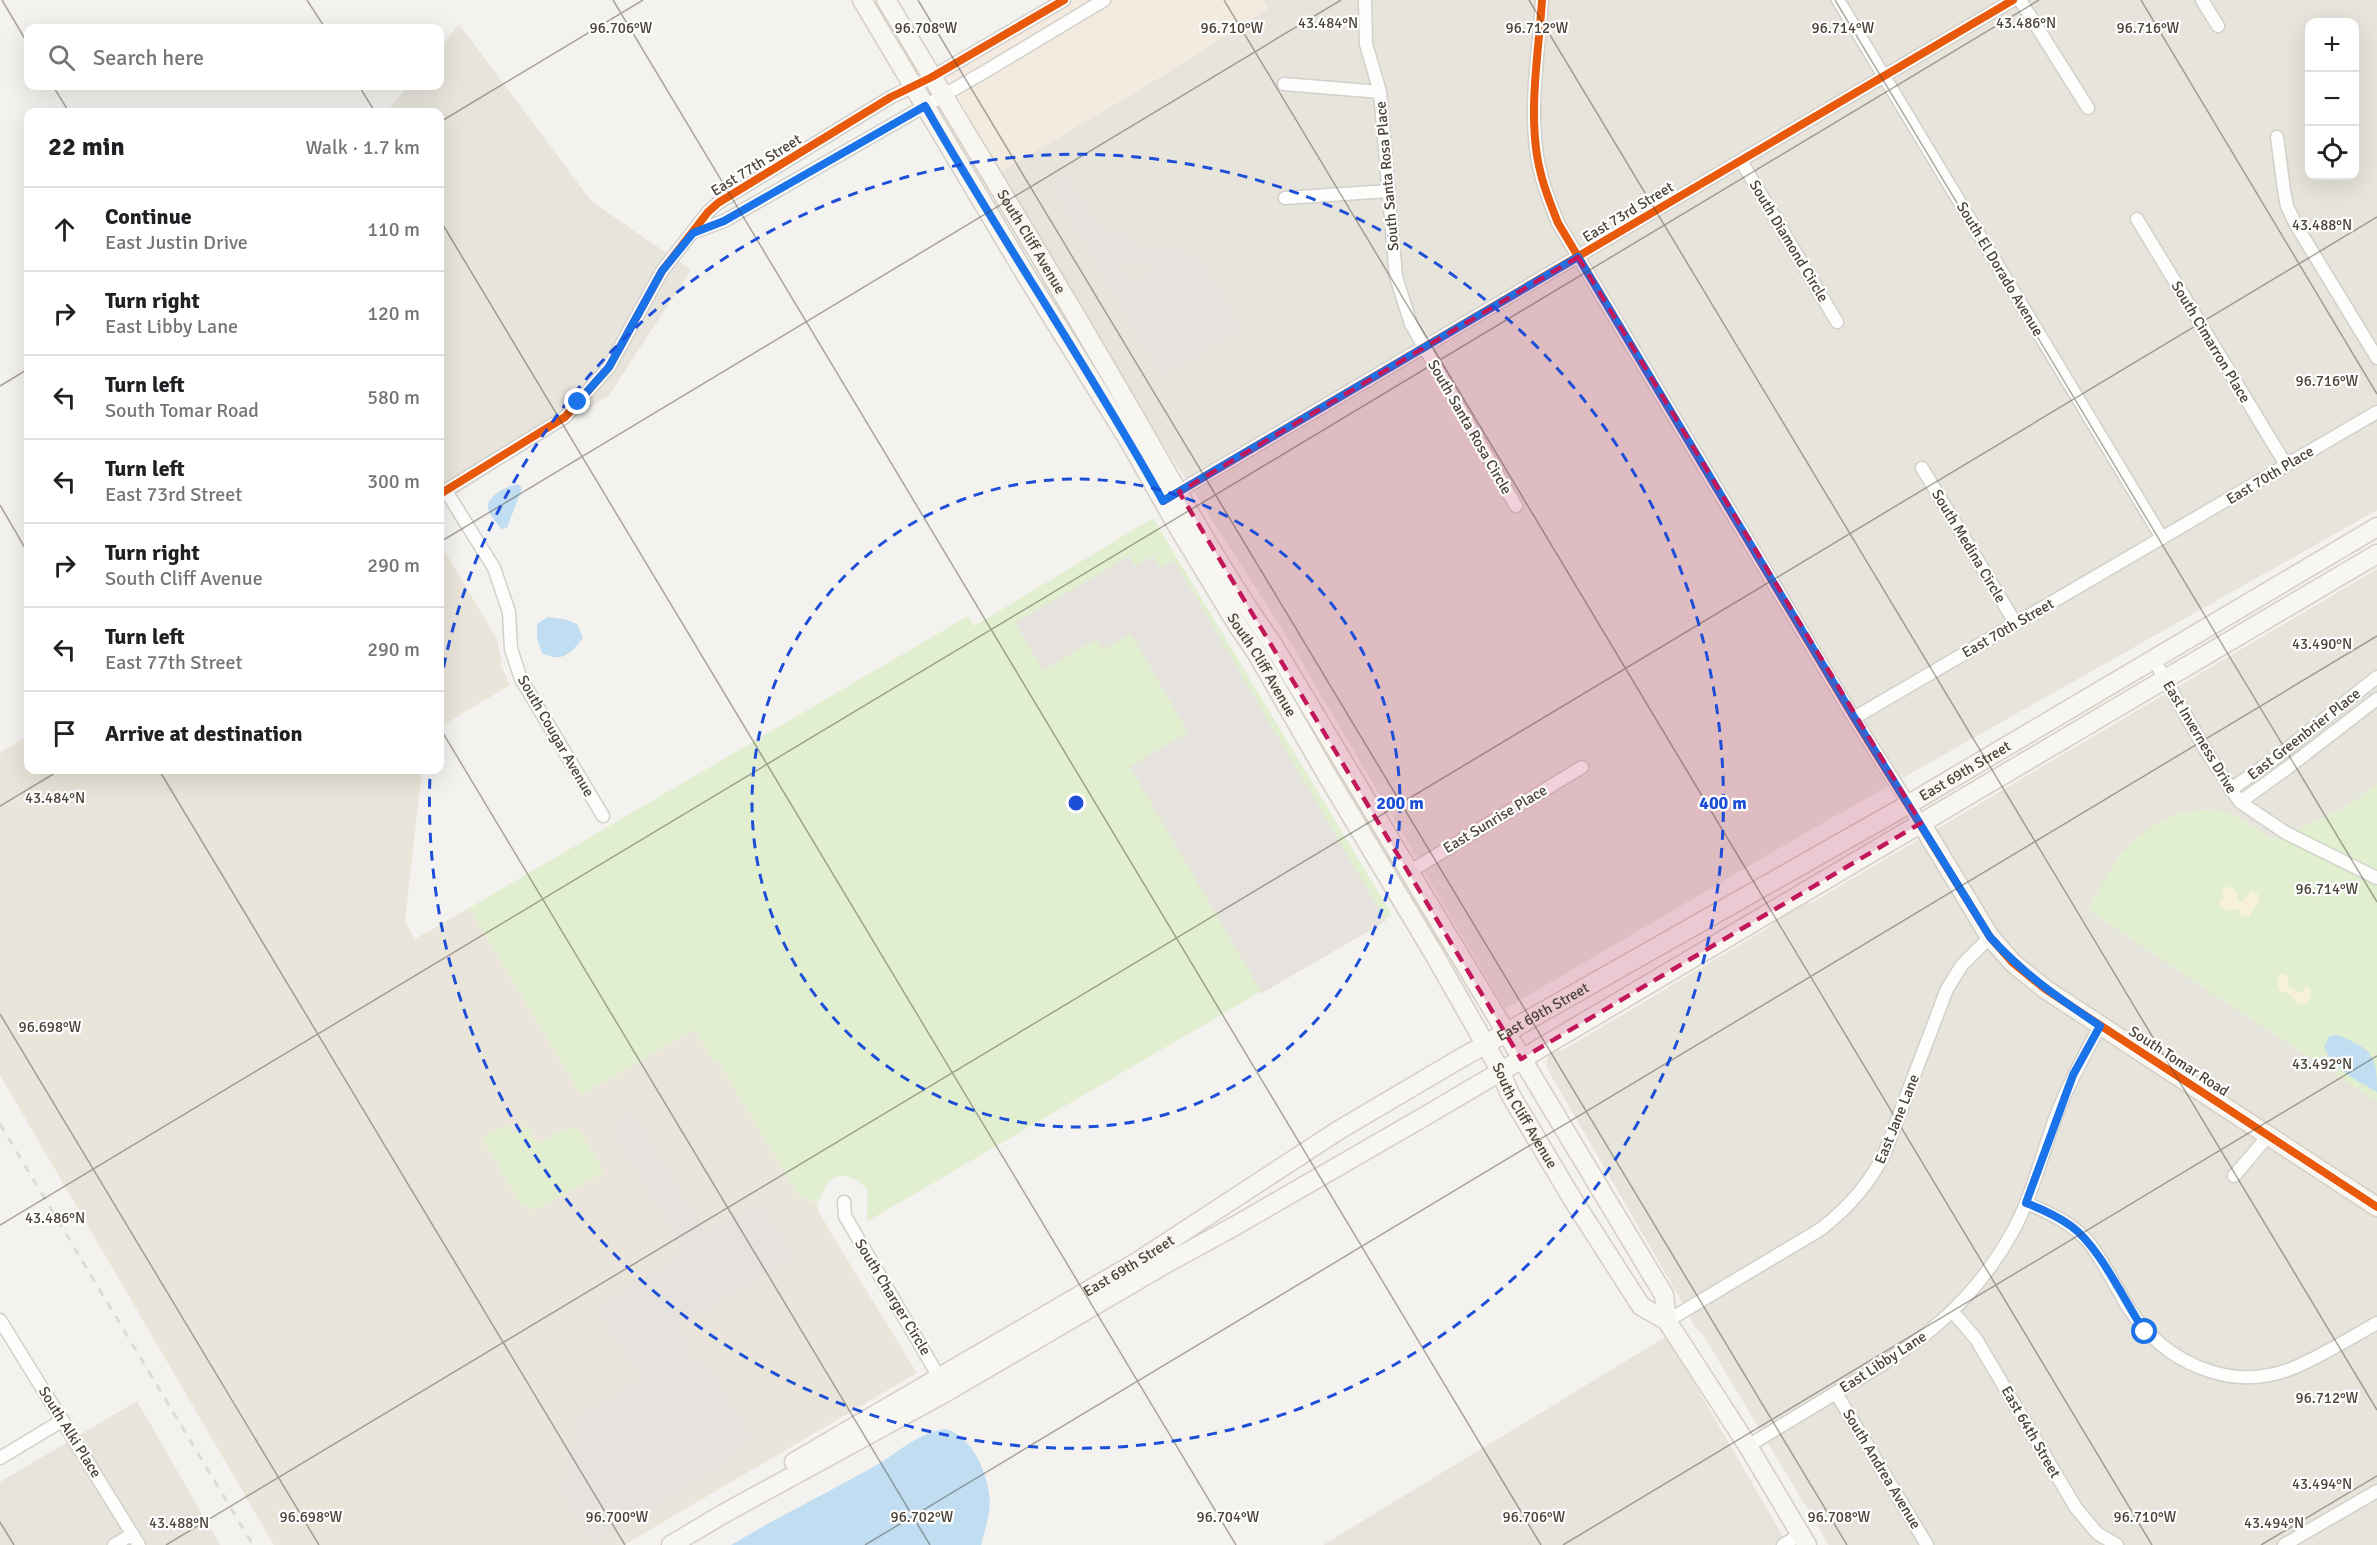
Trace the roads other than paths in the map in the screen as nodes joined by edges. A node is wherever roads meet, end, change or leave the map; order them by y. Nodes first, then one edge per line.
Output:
1 (862, 0) edge
2 (886, 0) edge
3 (1064, 0) edge
4 (1104, 0) edge
5 (1365, 0) edge
6 (1542, 0) edge
7 (1838, 0) edge
8 (2013, 0) edge
9 (2020, 0) edge
10 (2202, 0) edge
11 (2218, 26) dead end
12 (1884, 76) junction
13 (932, 77) junction
14 (1284, 84) dead end
15 (913, 87) junction
16 (1380, 92) junction
17 (943, 95) junction
18 (925, 106) junction
19 (2088, 108) dead end
20 (2277, 137) dead end
21 (1741, 161) junction
22 (1388, 191) junction
23 (1285, 198) dead end
24 (2137, 219) dead end
25 (693, 233) junction
26 (1578, 257) junction
27 (1837, 322) dead end
28 (1424, 348) junction
29 (2377, 358) edge
30 (2377, 412) edge
31 (2286, 465) junction
32 (1922, 468) dead end
33 (444, 492) edge
34 (1179, 492) junction
35 (444, 494) edge
36 (1163, 501) junction
37 (1516, 506) dead end
38 (2377, 527) edge
39 (2162, 538) junction
40 (2377, 554) edge
41 (2016, 624) junction
42 (2154, 660) junction
43 (2377, 677) edge
44 (2165, 680) junction
45 (2377, 699) edge
46 (1854, 717) junction
47 (1582, 767) dead end
48 (2230, 790) junction
49 (2240, 802) junction
50 (1909, 804) junction
51 (603, 816) dead end
52 (1921, 823) junction
53 (1408, 872) junction
54 (2377, 878) edge
55 (1990, 937) junction
56 (2100, 1026) junction
57 (1506, 1034) junction
58 (1486, 1045) junction
59 (1521, 1059) junction
60 (1500, 1070) junction
61 (2269, 1135) junction
62 (2234, 1176) dead end
63 (844, 1202) dead end
64 (2026, 1203) junction
65 (2377, 1207) edge
66 (1953, 1312) junction
67 (0, 1320) edge
68 (1667, 1321) junction
69 (2377, 1323) edge
70 (944, 1384) junction
71 (1836, 1393) junction
72 (63, 1420) junction
73 (1748, 1446) junction
74 (0, 1458) edge
75 (2377, 1491) edge
76 (136, 1539) edge
77 (1804, 1540) edge
78 (114, 1545) edge
79 (671, 1545) edge
80 (1783, 1545) edge
81 (1927, 1545) edge
82 (2116, 1545) edge
83 (2284, 1545) edge

1 - 15 main road, South Cliff Avenue
2 - 13 main road, South Cliff Avenue
3 - 13 street, East 77th Street
4 - 17 street, East 77th Street
5 - 16 street, South Santa Rosa Place
6 - 26 street, South Tomar Road
7 - 12 street, South El Dorado Avenue
8 - 12 street, East 73rd Street
9 - 19 street
10 - 11 street
12 - 21 street, East 73rd Street
12 - 39 street, South El Dorado Avenue
13 - 15 street, East 77th Street
13 - 17 main road, South Cliff Avenue
14 - 16 street
15 - 18 main road, South Cliff Avenue
15 - 25 street, East 77th Street
16 - 22 street, South Santa Rosa Place
17 - 18 street, East 77th Street
17 - 34 main road, South Cliff Avenue
18 - 25 street, East 77th Street
18 - 36 main road, South Cliff Avenue
20 - 29 street
21 - 26 street, East 73rd Street
21 - 27 street, South Diamond Circle
22 - 23 street
22 - 28 street, South Santa Rosa Place
24 - 31 street, South Cimarron Place
25 - 33 street, East 77th Street
26 - 28 street, East 73rd Street
26 - 46 street, South Tomar Road
28 - 34 street, East 73rd Street
28 - 37 street, South Santa Rosa Circle
30 - 31 street, East 70th Place
31 - 39 street, East 70th Place
32 - 41 street, South Medina Circle
34 - 36 street, East 73rd Street
34 - 53 main road, South Cliff Avenue
35 - 51 street, South Cougar Avenue
36 - 58 main road, South Cliff Avenue
38 - 42 main road, East 69th Street
39 - 41 street, East 70th Street
40 - 44 main road, East 69th Street
41 - 46 street, East 70th Street
42 - 44 street, East Inverness Drive
42 - 50 main road, East 69th Street
43 - 48 street, East Greenbrier Place
44 - 48 street, East Inverness Drive
44 - 52 main road, East 69th Street
45 - 49 street, East Greenbrier Place
46 - 50 street, South Tomar Road
47 - 53 street, East Sunrise Place
48 - 49 street, East Inverness Drive
49 - 54 street, East Inverness Drive
50 - 52 street, South Tomar Road
50 - 57 main road, East 69th Street
52 - 55 main road, South Tomar Road
52 - 59 main road, East 69th Street
53 - 57 main road, South Cliff Avenue
55 - 56 main road, South Tomar Road
55 - 68 street, East Jane Lane
56 - 61 main road, South Tomar Road
56 - 64 street, East Libby Lane
57 - 58 main road, East 69th Street
57 - 59 main road, South Cliff Avenue
58 - 60 main road, South Cliff Avenue
58 - 70 main road, East 69th Street
59 - 60 main road, East 69th Street
59 - 68 main road, South Cliff Avenue
60 - 68 main road, South Cliff Avenue
60 - 70 main road, East 69th Street
61 - 62 street
61 - 65 main road, South Tomar Road
63 - 70 street, South Charger Circle
64 - 66 street, East Libby Lane
64 - 69 street
66 - 71 street, East Libby Lane
66 - 82 street, East 64th Street
67 - 72 street, South Alki Place
68 - 73 main road, South Cliff Avenue
70 - 79 main road, East 69th Street
71 - 73 street, East Libby Lane
71 - 81 street, South Andrea Avenue
72 - 74 street
72 - 76 street, South Alki Place
73 - 77 main road, South Cliff Avenue
75 - 83 street
76 - 78 street
77 - 80 street

